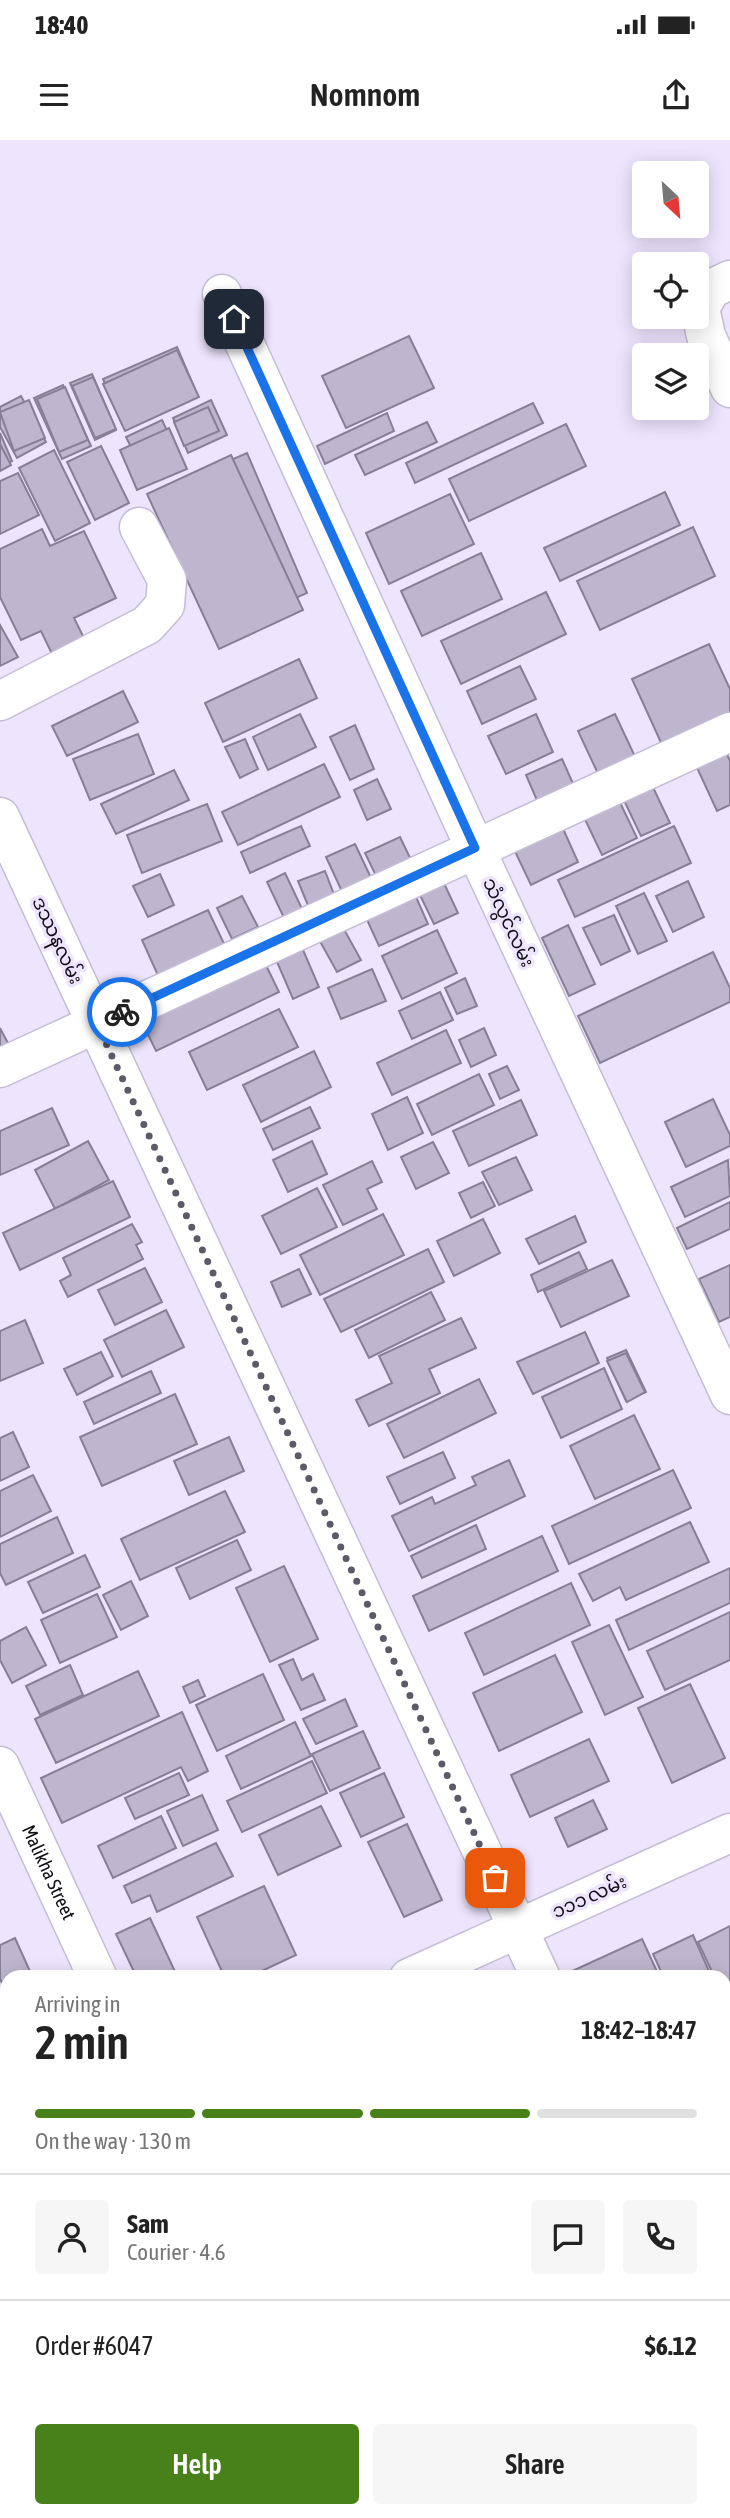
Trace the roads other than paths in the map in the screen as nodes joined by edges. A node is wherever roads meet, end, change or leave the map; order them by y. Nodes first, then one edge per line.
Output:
1 (730, 280) edge
2 (222, 294) dead end
3 (730, 388) edge
4 (139, 527) dead end
5 (0, 701) edge
6 (730, 732) edge
7 (0, 817) edge
8 (475, 848) junction
9 (97, 1024) junction
10 (0, 1068) edge
11 (730, 1395) edge
12 (0, 1766) edge
13 (730, 1833) edge
14 (518, 1928) junction
15 (94, 1970) edge
16 (426, 1970) edge
17 (537, 1970) edge

1 - 3 street
2 - 8 street, သံလွင်လမ်း
4 - 5 street
6 - 8 street
7 - 9 street, ဒဿနလမ်း
8 - 9 street
8 - 11 street, သံလွင်လမ်း
9 - 10 street
9 - 14 street, ဒဿနလမ်း
12 - 15 street, Malikha Street
13 - 14 street, ၁၁၁ လမ်း
14 - 16 street, ၁၁၁ လမ်း
14 - 17 street, ဒဿနလမ်း

